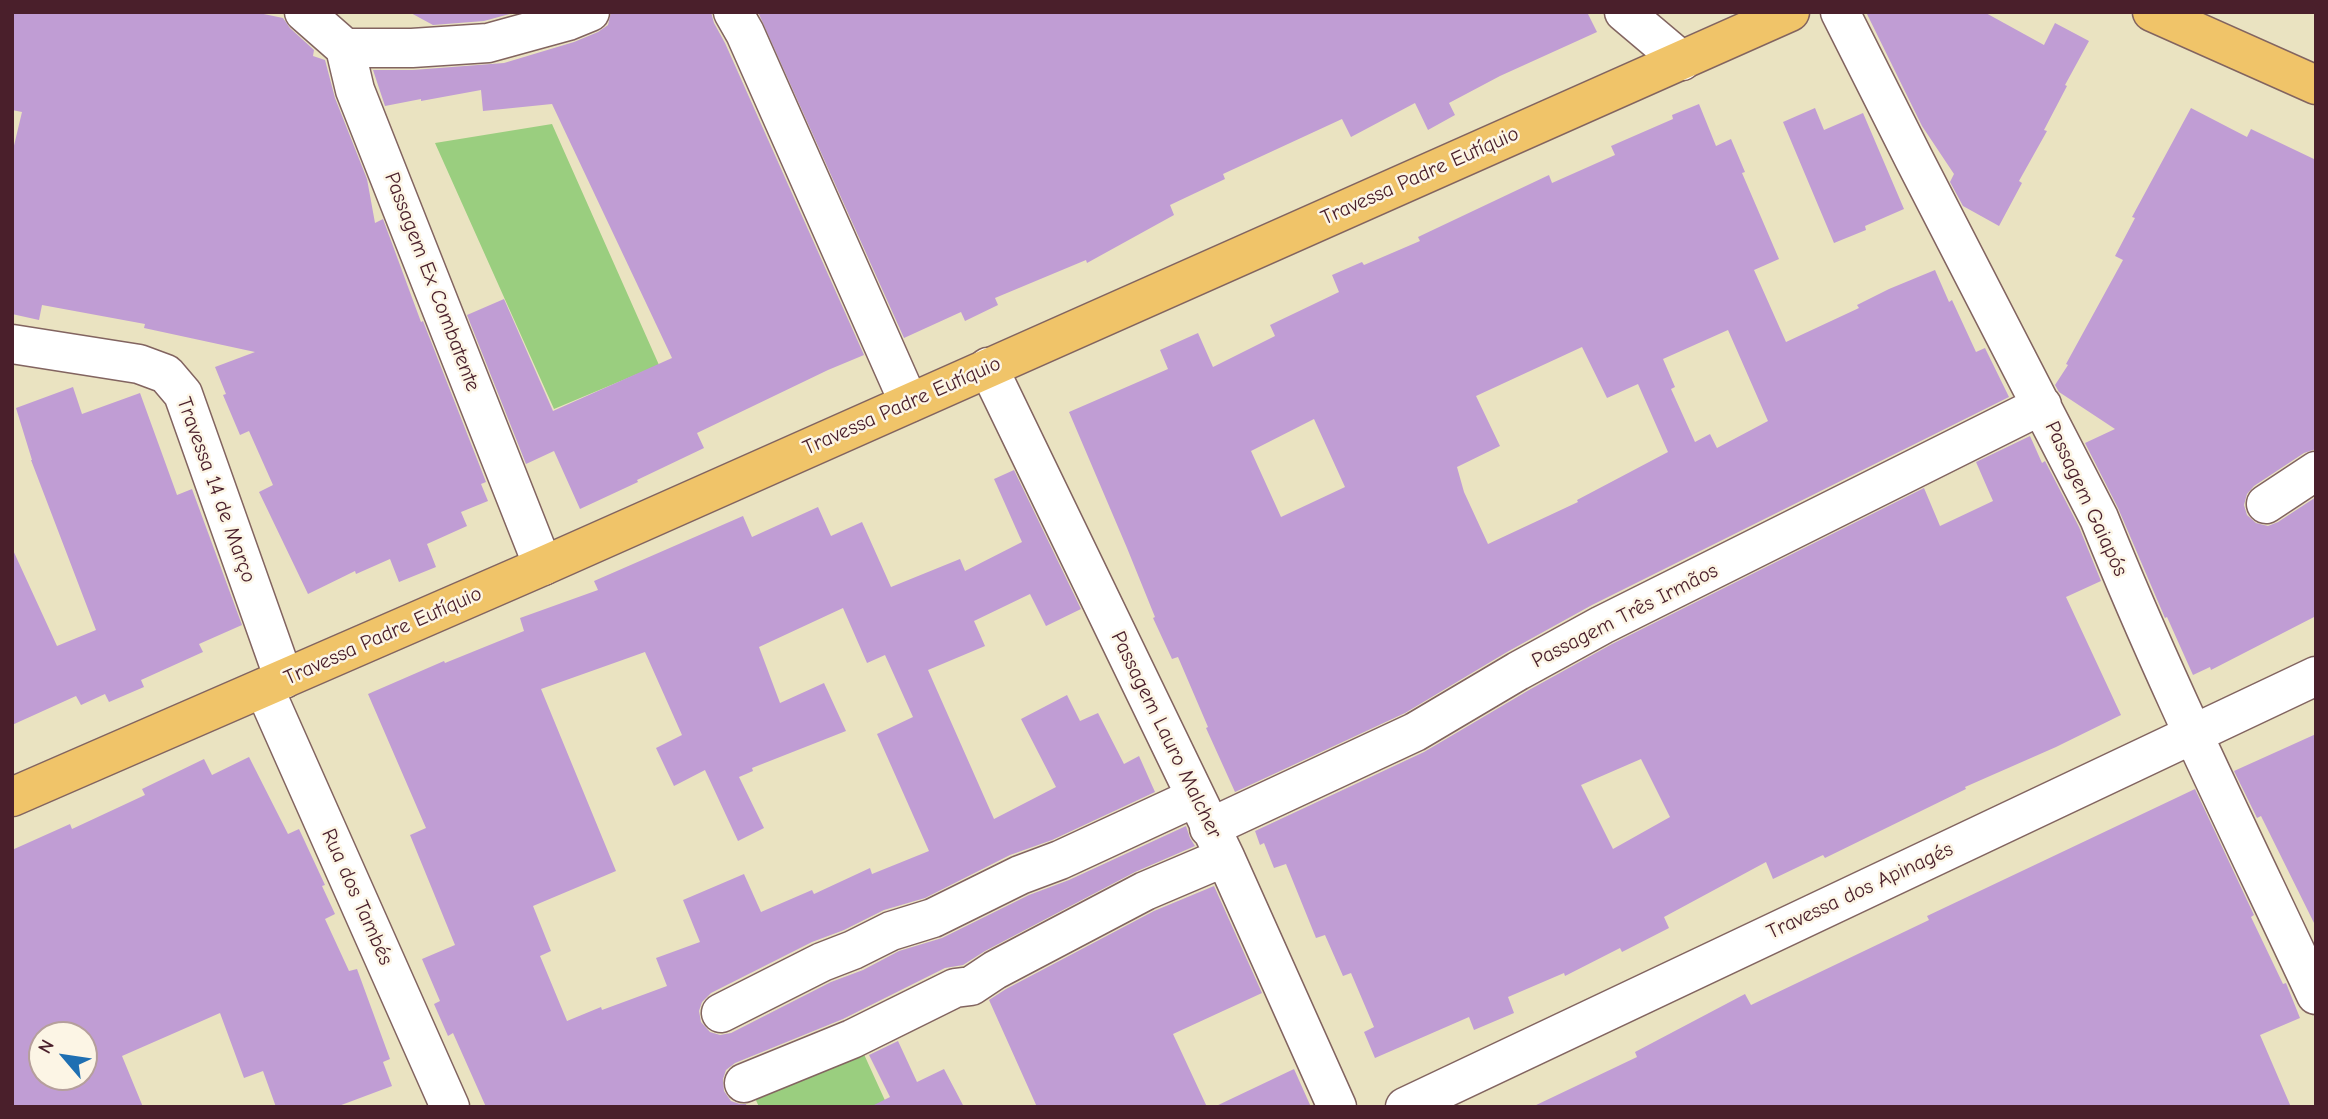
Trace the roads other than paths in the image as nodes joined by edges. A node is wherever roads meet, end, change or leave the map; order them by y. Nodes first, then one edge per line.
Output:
1 (304, 12) edge
2 (590, 12) edge
3 (733, 12) edge
4 (1624, 12) edge
5 (1840, 12) edge
6 (2151, 12) edge
7 (1788, 13) edge
8 (345, 48) junction
9 (1682, 61) junction
10 (2316, 85) edge
11 (12, 344) edge
12 (988, 367) junction
13 (909, 402) junction
14 (2042, 405) junction
15 (2316, 471) edge
16 (2266, 504) dead end
17 (543, 566) junction
18 (2316, 676) edge
19 (274, 683) junction
20 (2193, 733) junction
21 (12, 797) edge
22 (1210, 827) junction
23 (2316, 995) edge
24 (721, 1013) dead end
25 (744, 1083) dead end
26 (450, 1107) edge
27 (1337, 1107) edge
28 (1405, 1107) edge

1 - 8 street
2 - 8 street
3 - 13 street
4 - 9 street
5 - 14 street, Passagem Gaiapós
6 - 10 main road
7 - 9 main road, Travessa Padre Eutíquio
8 - 17 street, Passagem Ex Combatente
9 - 12 main road, Travessa Padre Eutíquio
11 - 19 street, Travessa 14 de Março
12 - 13 main road, Travessa Padre Eutíquio
12 - 22 street, Passagem Lauro Malcher
13 - 17 main road, Travessa Padre Eutíquio
14 - 20 street, Passagem Gaiapós
14 - 22 street, Passagem Três Irmãos
15 - 16 street
17 - 19 main road, Travessa Padre Eutíquio
18 - 20 street, Travessa dos Apinagés
19 - 21 main road, Travessa Padre Eutíquio
19 - 26 street, Rua dos Tambés
20 - 23 street, Passagem Gaiapós
20 - 28 street, Travessa dos Apinagés
22 - 24 street
22 - 25 street
22 - 27 street, Passagem Lauro Malcher

